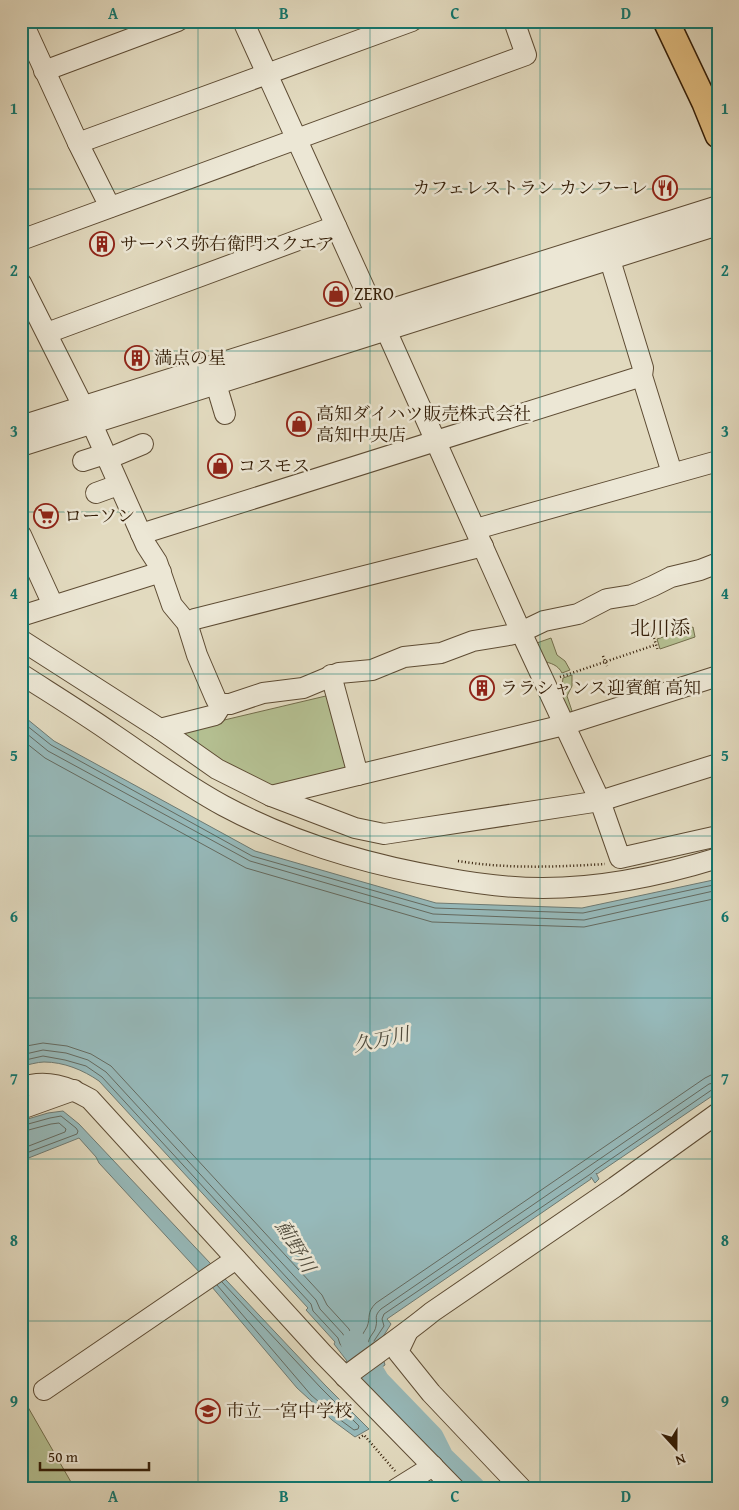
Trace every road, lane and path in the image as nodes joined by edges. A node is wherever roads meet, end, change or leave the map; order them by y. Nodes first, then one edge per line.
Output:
1 (22, 21) edge
2 (178, 21) edge
3 (243, 21) edge
4 (412, 21) edge
5 (514, 21) edge
6 (666, 21) edge
7 (44, 71) junction
8 (268, 74) junction
9 (718, 135) edge
10 (298, 140) junction
11 (78, 143) junction
12 (718, 206) edge
13 (110, 207) junction
14 (718, 225) edge
15 (336, 226) junction
16 (21, 240) edge
17 (610, 260) junction
18 (21, 283) edge
19 (381, 322) junction
20 (47, 333) junction
21 (642, 376) junction
22 (216, 384) junction
23 (225, 414) dead end
24 (87, 416) junction
25 (21, 426) edge
26 (436, 441) junction
27 (143, 444) dead end
28 (21, 446) edge
29 (106, 457) junction
30 (83, 461) dead end
31 (718, 461) edge
32 (672, 473) junction
33 (118, 485) junction
34 (96, 493) dead end
35 (141, 534) junction
36 (21, 535) edge
37 (480, 538) junction
38 (718, 563) edge
39 (161, 572) junction
40 (53, 605) junction
41 (21, 616) edge
42 (187, 623) junction
43 (522, 632) junction
44 (654, 638) dead end
45 (21, 640) edge
46 (656, 645) junction
47 (658, 651) dead end
48 (603, 656) dead end
49 (605, 661) junction
50 (607, 666) dead end
51 (715, 673) edge
52 (21, 674) edge
53 (332, 675) junction
54 (544, 682) junction
55 (222, 704) junction
56 (575, 718) junction
57 (160, 729) junction
58 (718, 764) edge
59 (358, 776) junction
60 (271, 796) junction
61 (600, 801) junction
62 (718, 836) edge
63 (718, 858) edge
64 (21, 1088) edge
65 (74, 1090) junction
66 (21, 1110) edge
67 (718, 1113) edge
68 (236, 1260) junction
69 (400, 1337) junction
70 (345, 1376) junction
71 (44, 1390) dead end
72 (359, 1438) dead end
73 (433, 1466) junction
74 (401, 1486) edge
75 (455, 1489) edge
76 (522, 1489) edge

1 - 7 street
2 - 7 street
3 - 8 street
4 - 8 street
5 - 10 street
6 - 9 main road
7 - 11 street
8 - 10 street
8 - 11 street
10 - 13 street
10 - 15 street
11 - 13 street
12 - 19 street
13 - 16 street
14 - 17 street
15 - 19 street
15 - 20 street
17 - 19 street
17 - 21 street
18 - 20 street
19 - 22 street
19 - 24 street
19 - 26 street
20 - 24 street
21 - 26 street
21 - 32 street
22 - 23 street
22 - 24 street
24 - 25 street
24 - 28 street
24 - 29 street
26 - 35 street
26 - 37 street
27 - 29 street
29 - 30 street
29 - 33 street
31 - 32 street
32 - 37 street
33 - 34 street
33 - 35 street
35 - 39 street
36 - 40 street
37 - 42 street
37 - 43 street
38 - 43 street
39 - 40 street
39 - 42 street
40 - 41 street
42 - 55 street
43 - 53 street
43 - 54 street
44 - 46 path
45 - 57 street
46 - 47 path
46 - 49 path
48 - 49 path
49 - 50 path
49 - 54 path
51 - 56 street
52 - 63 street
53 - 55 street
53 - 59 street
54 - 56 street
55 - 57 street
56 - 59 street
56 - 61 street
57 - 60 street
58 - 61 street
59 - 60 street
60 - 61 street
61 - 62 street
64 - 65 street
65 - 66 street
65 - 68 street
67 - 69 street
68 - 70 street
68 - 71 street
69 - 70 street
69 - 76 street
70 - 73 street
72 - 74 path
73 - 74 street
73 - 75 street

